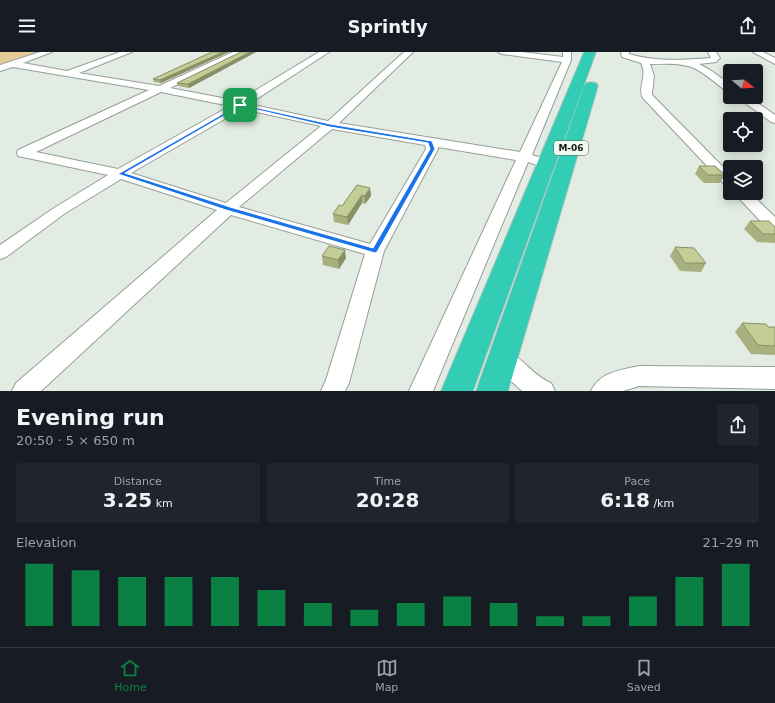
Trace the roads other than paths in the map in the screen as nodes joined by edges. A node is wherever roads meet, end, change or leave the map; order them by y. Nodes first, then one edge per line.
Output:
1 (48, 52) edge
2 (128, 52) edge
3 (240, 52) edge
4 (325, 52) edge
5 (409, 52) edge
6 (502, 52) edge
7 (590, 52) edge
8 (602, 52) edge
9 (625, 52) edge
10 (712, 52) edge
11 (757, 52) edge
12 (567, 56) edge
13 (644, 61) junction
14 (775, 61) edge
15 (678, 63) junction
16 (12, 64) junction
17 (0, 68) edge
18 (69, 73) junction
19 (723, 84) edge
20 (159, 90) junction
21 (752, 104) edge
22 (240, 105) junction
23 (775, 120) edge
24 (330, 125) junction
25 (430, 142) junction
26 (535, 160) junction
27 (120, 174) junction
28 (723, 175) edge
29 (749, 200) edge
30 (228, 209) junction
31 (775, 226) edge
32 (375, 251) junction
33 (0, 253) edge
34 (516, 376) edge
35 (775, 378) edge
36 (24, 391) edge
37 (333, 391) edge
38 (421, 391) edge
39 (457, 391) edge
40 (492, 391) edge
41 (543, 391) edge
42 (603, 391) edge

1 - 16 street
2 - 18 street
3 - 20 street
4 - 22 street
5 - 24 street
6 - 12 street
7 - 26 highway, М-06
8 - 34 highway, М-06
9 - 13 street
10 - 15 street
11 - 14 street
12 - 26 street
13 - 15 street
13 - 28 street
15 - 19 street
16 - 17 street
16 - 18 street
18 - 20 street
20 - 22 street
20 - 27 street
21 - 23 street
22 - 24 street
22 - 27 street
24 - 25 street
24 - 30 street
25 - 26 street
25 - 32 street
26 - 38 street
26 - 39 highway, М-06
27 - 30 street
27 - 33 street
29 - 31 street
30 - 32 street
30 - 36 street
32 - 37 street
34 - 40 highway, М-06
34 - 41 street
35 - 42 street

